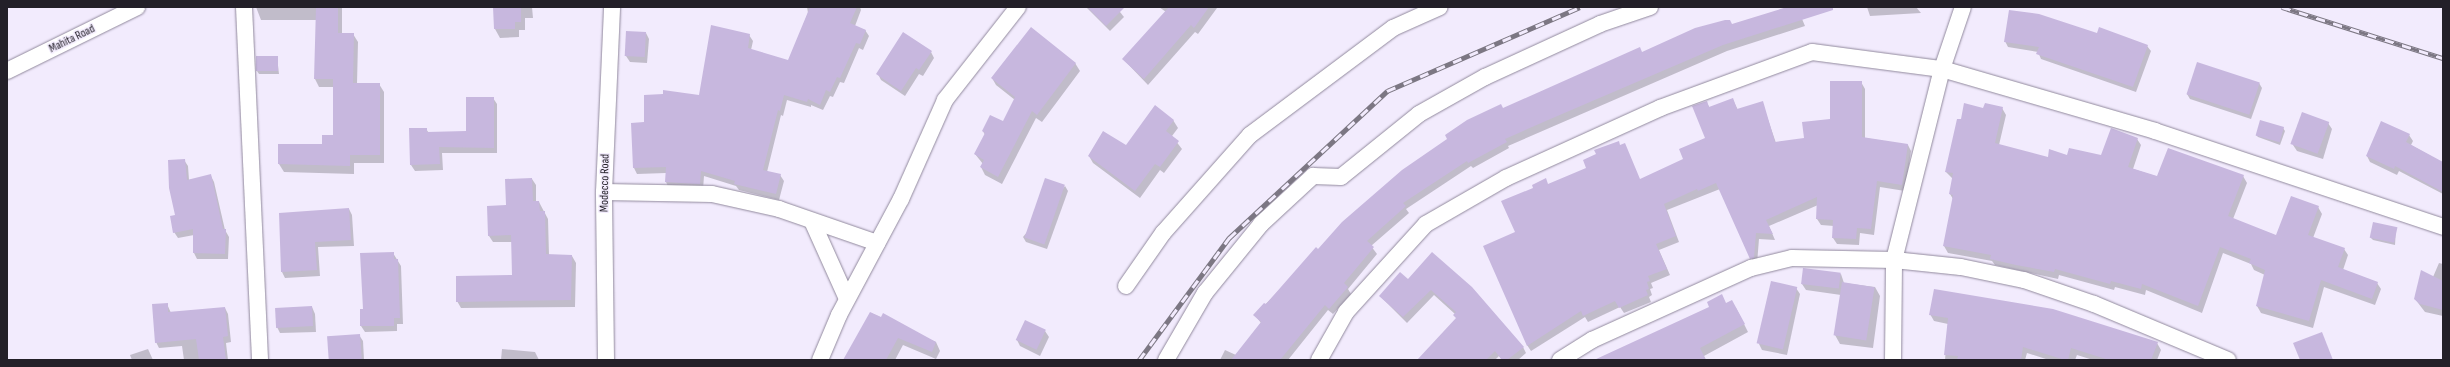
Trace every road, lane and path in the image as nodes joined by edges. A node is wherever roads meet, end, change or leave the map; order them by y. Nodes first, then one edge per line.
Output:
1 (137, 7) edge
2 (244, 7) edge
3 (612, 7) edge
4 (1018, 7) edge
5 (1440, 7) edge
6 (1650, 7) edge
7 (1963, 7) edge
8 (1942, 69) junction
9 (7, 71) edge
10 (604, 192) junction
11 (812, 221) junction
12 (2443, 227) edge
13 (876, 243) junction
14 (1894, 260) junction
15 (1126, 286) dead end
16 (847, 299) junction
17 (260, 360) edge
18 (606, 360) edge
19 (820, 360) edge
20 (1166, 360) edge
21 (1319, 360) edge
22 (1560, 360) edge
23 (1893, 360) edge
24 (2228, 360) edge

1 - 9 street, Mahita Road
2 - 17 street
3 - 10 street, Modecco Road
4 - 13 street
5 - 15 street
6 - 20 street
7 - 8 street
8 - 12 street
8 - 14 street
8 - 21 street
10 - 11 street
10 - 18 street, Modecco Road
11 - 13 street
11 - 16 street
13 - 16 street
14 - 22 street
14 - 23 street
14 - 24 street
16 - 19 street

